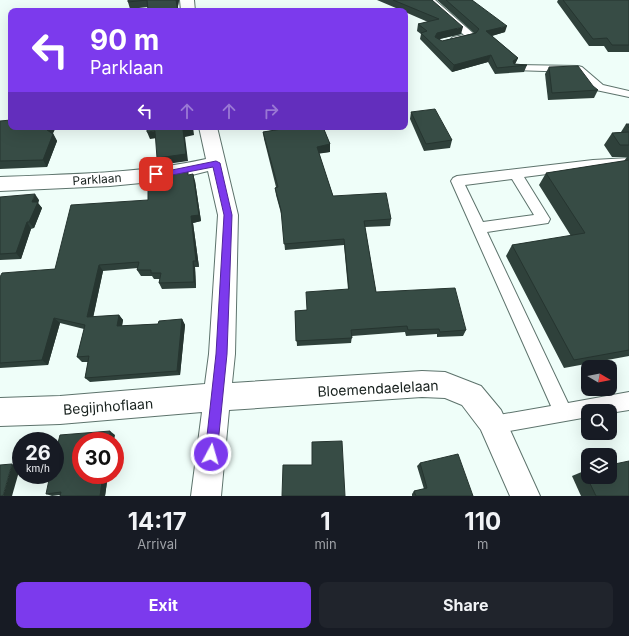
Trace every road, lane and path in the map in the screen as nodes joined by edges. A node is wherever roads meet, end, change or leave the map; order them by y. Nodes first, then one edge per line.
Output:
1 (430, 0) edge
2 (448, 41) edge
3 (517, 68) edge
4 (629, 94) edge
5 (209, 130) edge
6 (629, 162) edge
7 (216, 163) junction
8 (516, 174) junction
9 (0, 184) edge
10 (478, 228) junction
11 (216, 397) junction
12 (629, 401) edge
13 (0, 412) edge
14 (563, 412) junction
15 (493, 425) junction
16 (206, 496) edge
17 (525, 496) edge

1 - 2 lane
3 - 4 lane
5 - 7 street
6 - 8 lane
7 - 9 street, Parklaan
7 - 11 street
8 - 10 lane
8 - 10 lane
10 - 14 lane
11 - 13 street, Begijnhoflaan
11 - 15 street, Bloemendaelelaan
11 - 16 street
12 - 14 lane
14 - 15 lane
15 - 17 street, Bloemendaelelaan

